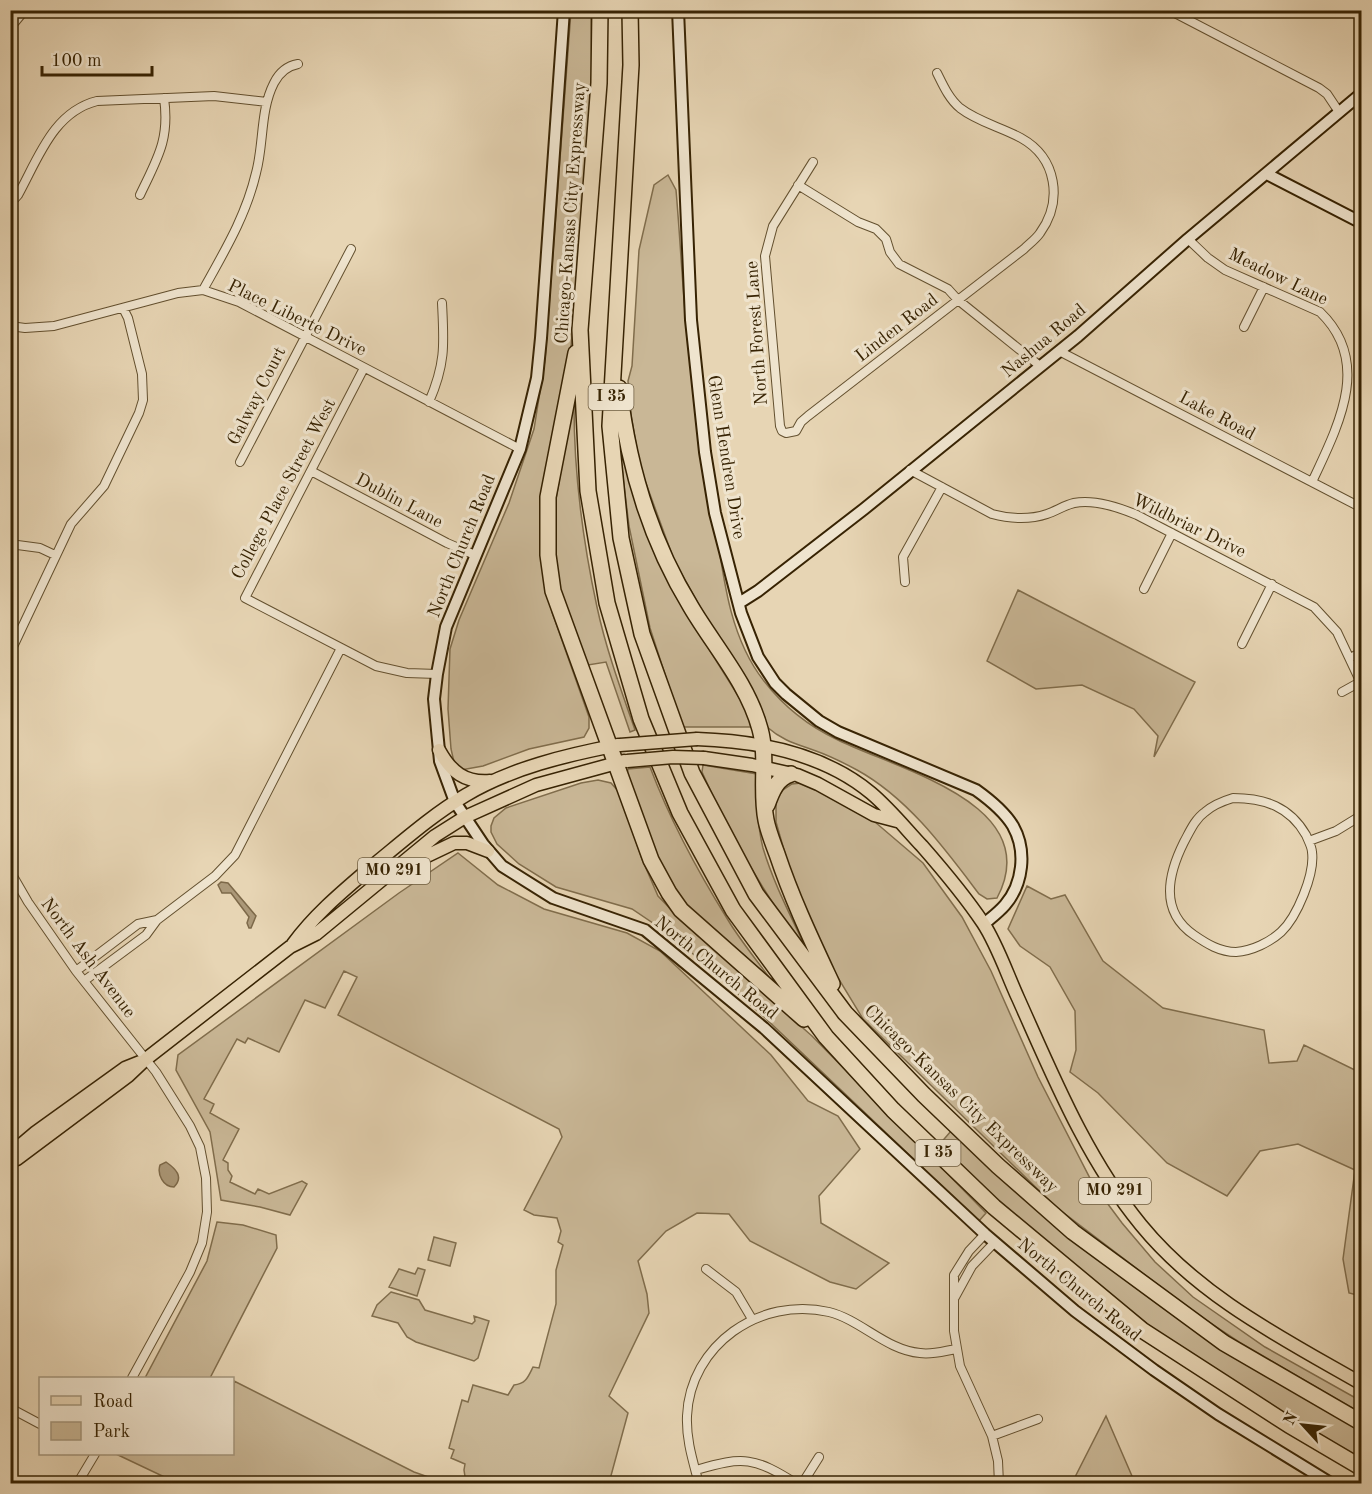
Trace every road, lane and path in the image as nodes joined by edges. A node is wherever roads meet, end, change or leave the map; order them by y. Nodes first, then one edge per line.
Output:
1 (564, 10) edge
2 (600, 10) edge
3 (630, 10) edge
4 (678, 10) edge
5 (1168, 10) edge
6 (22, 11) edge
7 (10, 28) edge
8 (298, 63) dead end
9 (937, 73) dead end
10 (1362, 93) edge
11 (164, 98) junction
12 (267, 102) junction
13 (1357, 103) edge
14 (1340, 112) junction
15 (813, 162) dead end
16 (1268, 174) junction
17 (798, 185) junction
18 (140, 195) dead end
19 (10, 204) edge
20 (1362, 223) edge
21 (1188, 238) junction
22 (351, 249) dead end
23 (10, 251) edge
24 (10, 272) edge
25 (1264, 287) junction
26 (203, 290) junction
27 (958, 300) junction
28 (442, 303) dead end
29 (123, 308) junction
30 (10, 326) edge
31 (1244, 327) dead end
32 (580, 330) junction
33 (304, 336) junction
34 (614, 346) junction
35 (1059, 351) junction
36 (1040, 366) junction
37 (364, 368) junction
38 (429, 402) junction
39 (792, 434) joint
40 (520, 449) junction
41 (240, 462) dead end
42 (910, 470) junction
43 (311, 471) junction
44 (1312, 482) junction
45 (942, 487) junction
46 (1362, 508) edge
47 (1172, 533) junction
48 (10, 544) edge
49 (55, 555) junction
50 (475, 555) junction
51 (905, 582) dead end
52 (1272, 584) junction
53 (1144, 588) dead end
54 (739, 603) junction
55 (1242, 644) dead end
56 (341, 648) junction
57 (1362, 652) edge
58 (10, 654) edge
59 (1350, 658) junction
60 (437, 674) junction
61 (1361, 683) edge
62 (1342, 693) dead end
63 (615, 746) junction
64 (763, 746) junction
65 (439, 750) junction
66 (622, 762) junction
67 (764, 767) junction
68 (791, 774) junction
69 (497, 780) junction
70 (455, 802) junction
71 (765, 810) junction
72 (1362, 815) edge
73 (465, 817) junction
74 (900, 822) junction
75 (1309, 841) junction
76 (488, 851) junction
77 (10, 871) edge
78 (391, 874) junction
79 (157, 920) junction
80 (984, 924) junction
81 (290, 947) junction
82 (76, 971) junction
83 (84, 981) junction
84 (845, 1013) junction
85 (826, 1037) junction
86 (146, 1059) junction
87 (10, 1154) edge
88 (10, 1160) edge
89 (985, 1234) junction
90 (994, 1243) junction
91 (706, 1269) dead end
92 (954, 1299) junction
93 (752, 1319) junction
94 (956, 1349) junction
95 (133, 1377) edge
96 (1362, 1384) edge
97 (10, 1408) edge
98 (1038, 1419) dead end
99 (39, 1423) edge
100 (1362, 1423) edge
101 (992, 1436) junction
102 (94, 1455) edge
103 (819, 1457) dead end
104 (1362, 1468) edge
105 (696, 1470) junction
106 (77, 1484) edge
107 (699, 1484) edge
108 (797, 1484) edge
109 (802, 1484) edge
110 (999, 1484) edge
111 (1332, 1484) edge

1 - 40 street, North Church Road
2 - 32 highway, Chicago-Kansas City Expressway / I 35
3 - 34 highway, Chicago-Kansas City Expressway / I 35
4 - 54 street, Glenn Hendren Drive
5 - 14 street
6 - 7 street
8 - 12 street
9 - 27 street, Linden Road
10 - 13 street, Nashua Road
11 - 12 street
11 - 18 street
11 - 19 street
12 - 26 street
13 - 14 street, Nashua Road
14 - 16 street, Nashua Road
15 - 17 street, North Forest Lane
16 - 20 street
16 - 21 street, Nashua Road
17 - 27 street
17 - 39 street, North Forest Lane
21 - 25 street, Meadow Lane
21 - 35 street, Nashua Road
22 - 33 street, Galway Court
23 - 24 street
25 - 31 street
25 - 44 street, Meadow Lane
26 - 29 street, Place Liberte Drive
26 - 33 street, Place Liberte Drive
27 - 36 street
27 - 39 street, Linden Road
28 - 38 street
29 - 30 street, Place Liberte Drive
29 - 49 street
32 - 63 highway
32 - 85 highway, Chicago-Kansas City Expressway / I 35
33 - 37 street, Place Liberte Drive
33 - 41 street, Galway Court
34 - 64 highway
34 - 84 highway, Chicago-Kansas City Expressway / I 35
35 - 36 street, Nashua Road
35 - 44 street, Lake Road
36 - 42 street, Nashua Road
37 - 38 street, Place Liberte Drive
37 - 43 street, College Place Street West
38 - 40 street, Place Liberte Drive
40 - 50 street, North Church Road
42 - 45 street, Wildbriar Drive
42 - 54 street, Nashua Road
43 - 50 street, Dublin Lane
43 - 56 street, College Place Street West
44 - 46 street, Lake Road
45 - 47 street, Wildbriar Drive
45 - 51 street
47 - 52 street, Wildbriar Drive
47 - 53 street
48 - 49 street
49 - 58 street
50 - 60 street, North Church Road
52 - 55 street
52 - 59 street, Wildbriar Drive
54 - 80 street, Glenn Hendren Drive
56 - 60 street, College Place Street West
56 - 79 street
57 - 59 street
59 - 61 street, Wildbriar Drive
60 - 65 street, North Church Road
61 - 62 street
63 - 64 main road, MO 291, bridge
63 - 66 highway
63 - 69 main road, MO 291
64 - 67 highway
64 - 74 main road, MO 291
65 - 69 main road
65 - 70 street, North Church Road
66 - 67 main road, MO 291, bridge
66 - 73 main road, MO 291
66 - 85 highway
67 - 68 main road, MO 291
67 - 71 highway
68 - 71 highway
68 - 74 main road, MO 291
69 - 70 main road, MO 291
70 - 73 street, North Church Road
70 - 81 main road, MO 291
71 - 84 highway
72 - 75 street
73 - 76 street, North Church Road
73 - 78 main road, MO 291
74 - 80 main road, MO 291
75 - 75 street
76 - 78 main road
76 - 89 street, North Church Road
77 - 82 street, North Ash Avenue
78 - 81 main road, MO 291
79 - 82 street
79 - 83 street
80 - 96 main road, MO 291
81 - 86 main road, MO 291
82 - 83 street, North Ash Avenue
83 - 86 street, North Ash Avenue
84 - 100 highway, Chicago-Kansas City Expressway / I 35
85 - 104 highway, Chicago-Kansas City Expressway / I 35
86 - 87 main road, MO 291
86 - 88 main road, MO 291
86 - 95 street, North Ash Avenue
89 - 90 street, North Church Road
89 - 92 street
90 - 92 street
90 - 111 street, North Church Road
91 - 93 street
92 - 94 street
93 - 94 street
93 - 105 street
94 - 101 street
97 - 99 street
98 - 101 street
101 - 110 street
102 - 106 street
103 - 109 street
105 - 107 street
105 - 108 street

